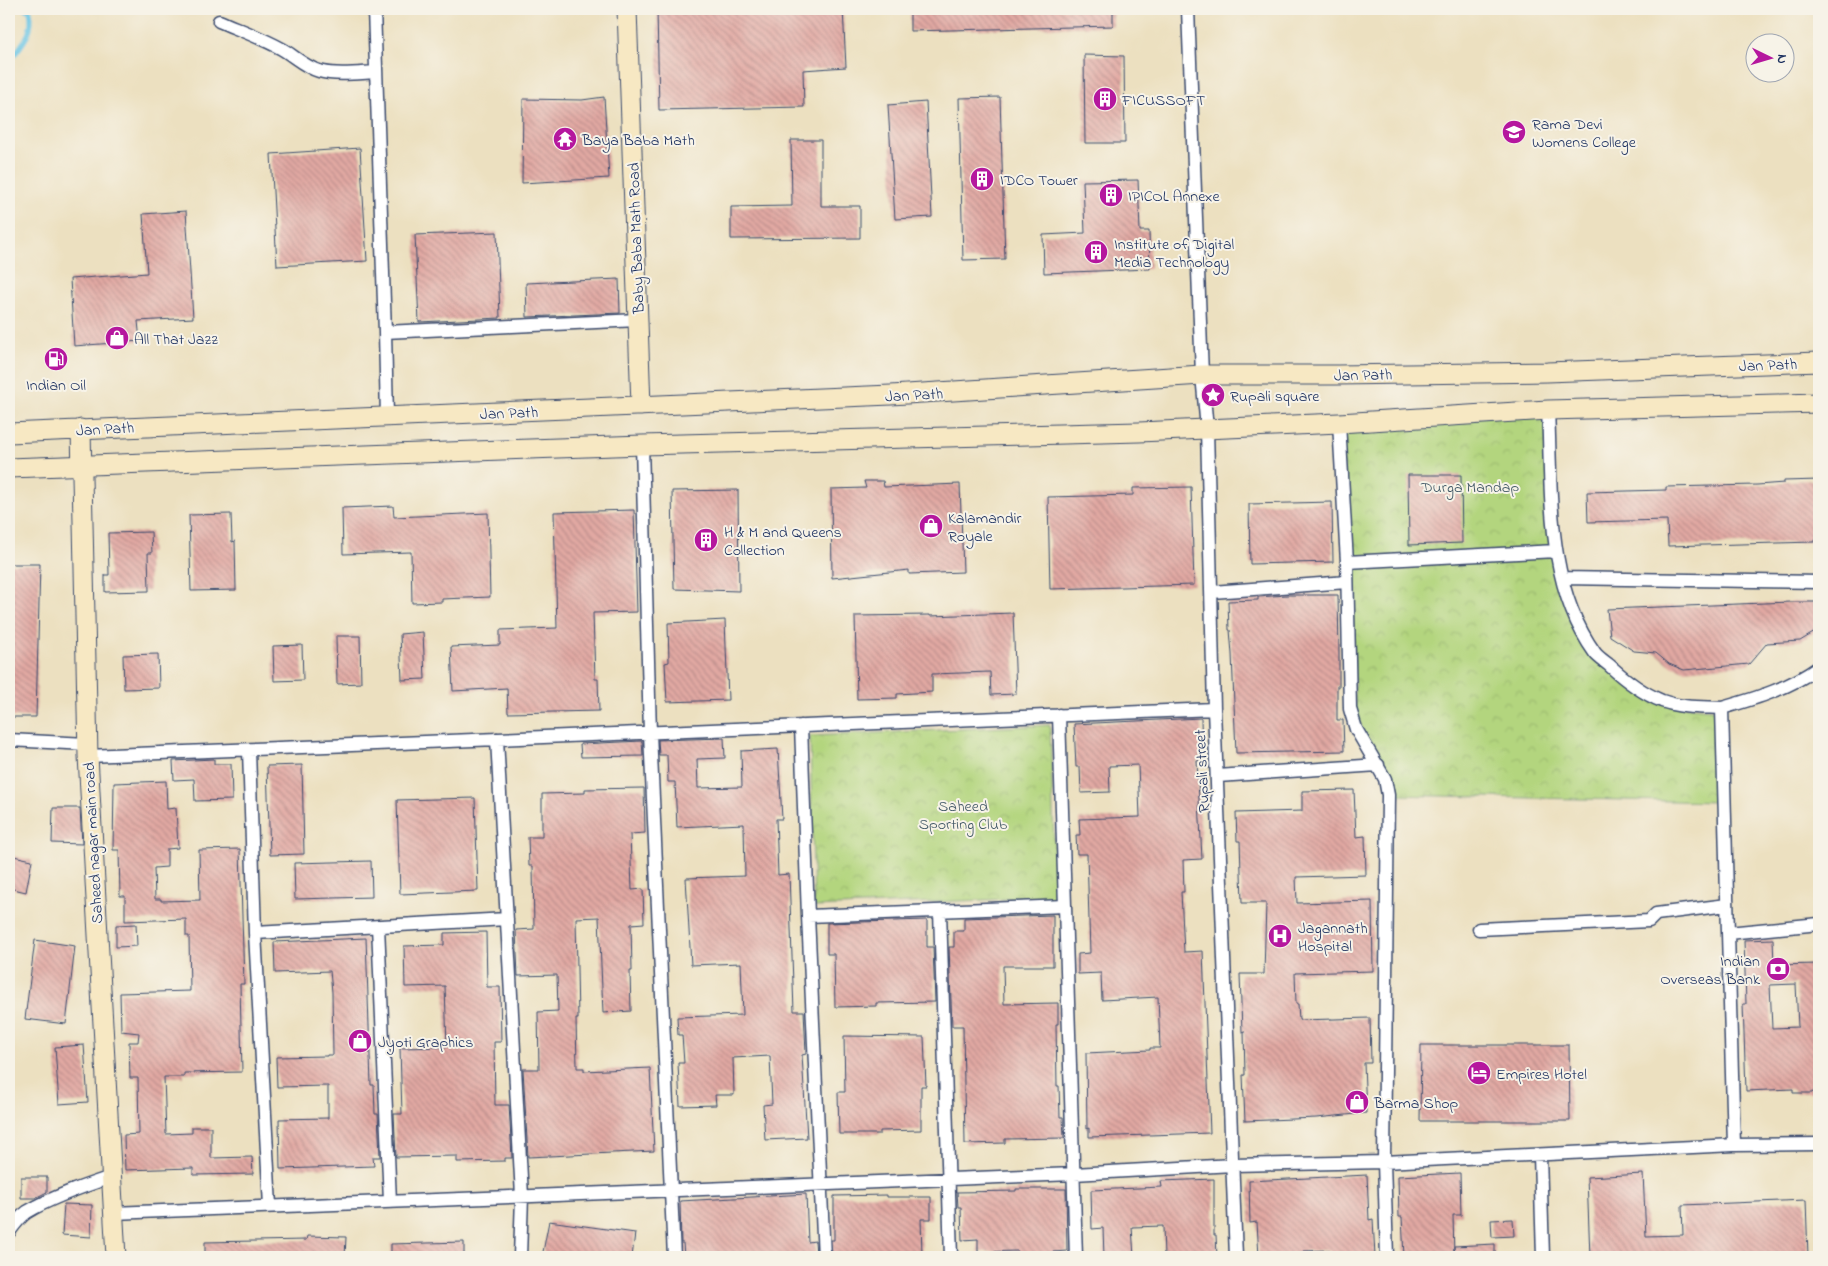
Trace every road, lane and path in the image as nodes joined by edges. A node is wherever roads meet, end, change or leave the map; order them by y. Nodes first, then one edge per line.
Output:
1 (374, 9) edge
2 (627, 9) edge
3 (1188, 9) edge
4 (219, 21) dead end
5 (376, 72) junction
6 (638, 320) junction
7 (385, 332) junction
8 (1819, 362) edge
9 (1202, 375) junction
10 (1819, 403) edge
11 (641, 406) junction
12 (1548, 410) junction
13 (387, 416) junction
14 (1339, 423) junction
15 (81, 429) junction
16 (1207, 429) junction
17 (9, 433) edge
18 (642, 445) junction
19 (82, 464) junction
20 (9, 468) edge
21 (1556, 551) junction
22 (1347, 562) junction
23 (1562, 578) junction
24 (1347, 582) junction
25 (1819, 582) edge
26 (1212, 592) junction
27 (1819, 667) edge
28 (1722, 708) junction
29 (1214, 709) junction
30 (1059, 716) junction
31 (801, 726) junction
32 (650, 733) junction
33 (497, 739) junction
34 (9, 740) edge
35 (87, 750) junction
36 (248, 750) junction
37 (1378, 765) junction
38 (1218, 776) junction
39 (1727, 905) junction
40 (1065, 906) junction
41 (940, 911) junction
42 (808, 916) junction
43 (507, 919) junction
44 (1819, 924) edge
45 (378, 926) junction
46 (1479, 929) dead end
47 (255, 933) junction
48 (1728, 933) junction
49 (1819, 1144) edge
50 (1734, 1145) junction
51 (1540, 1156) junction
52 (1384, 1162) junction
53 (1233, 1165) junction
54 (1074, 1174) junction
55 (111, 1177) junction
56 (948, 1179) junction
57 (822, 1184) junction
58 (670, 1190) junction
59 (522, 1196) junction
60 (390, 1201) junction
61 (270, 1206) junction
62 (113, 1213) junction
63 (9, 1232) edge
64 (116, 1257) edge
65 (520, 1257) edge
66 (674, 1257) edge
67 (824, 1257) edge
68 (951, 1257) edge
69 (1076, 1257) edge
70 (1236, 1257) edge
71 (1387, 1257) edge
72 (1543, 1257) edge

1 - 5 street
2 - 6 main road, Baby Baba Math Road
3 - 9 street, Rupali street
4 - 5 street
5 - 7 street
6 - 7 street
6 - 11 main road, Baby Baba Math Road
7 - 13 street
8 - 9 main road, Jan Path
9 - 11 main road, Jan Path
9 - 16 street, Rupali street
10 - 12 main road
11 - 13 main road, Jan Path
12 - 14 main road
12 - 21 street
13 - 15 main road, Jan Path
14 - 16 main road
14 - 22 street
15 - 17 main road, Jan Path
15 - 19 main road, Saheed nagar main road
16 - 18 main road
16 - 26 street, Rupali street
18 - 19 main road
18 - 32 street
19 - 20 main road
19 - 35 main road, Saheed nagar main road
21 - 22 street
21 - 23 street
22 - 24 street
23 - 25 street
23 - 28 street
24 - 26 street
24 - 37 street
26 - 29 street, Rupali street
27 - 28 street
28 - 39 street
29 - 30 street
29 - 38 street, Rupali street
30 - 31 street
30 - 40 street
31 - 32 street
31 - 42 street
32 - 33 street
32 - 58 street
33 - 36 street
33 - 43 street
34 - 35 street
35 - 36 street
35 - 55 main road, Saheed nagar main road
36 - 47 street
37 - 38 street
37 - 52 street
38 - 53 street, Rupali street
39 - 46 street
39 - 48 street
40 - 41 street
40 - 54 street
41 - 42 street
41 - 56 street
42 - 57 street
43 - 45 street
43 - 59 street
44 - 48 street
45 - 47 street
45 - 60 street
47 - 61 street
48 - 50 street
49 - 50 street
50 - 51 street
51 - 52 street
51 - 72 street
52 - 53 street
52 - 71 street
53 - 54 street
53 - 70 street, Rupali street
54 - 56 street
54 - 69 street
55 - 62 main road, Saheed nagar main road
55 - 63 street
56 - 57 street
56 - 68 street
57 - 58 street
57 - 67 street
58 - 59 street
58 - 66 street
59 - 60 street
59 - 65 street
60 - 61 street
61 - 62 street
62 - 64 main road, Saheed nagar main road

